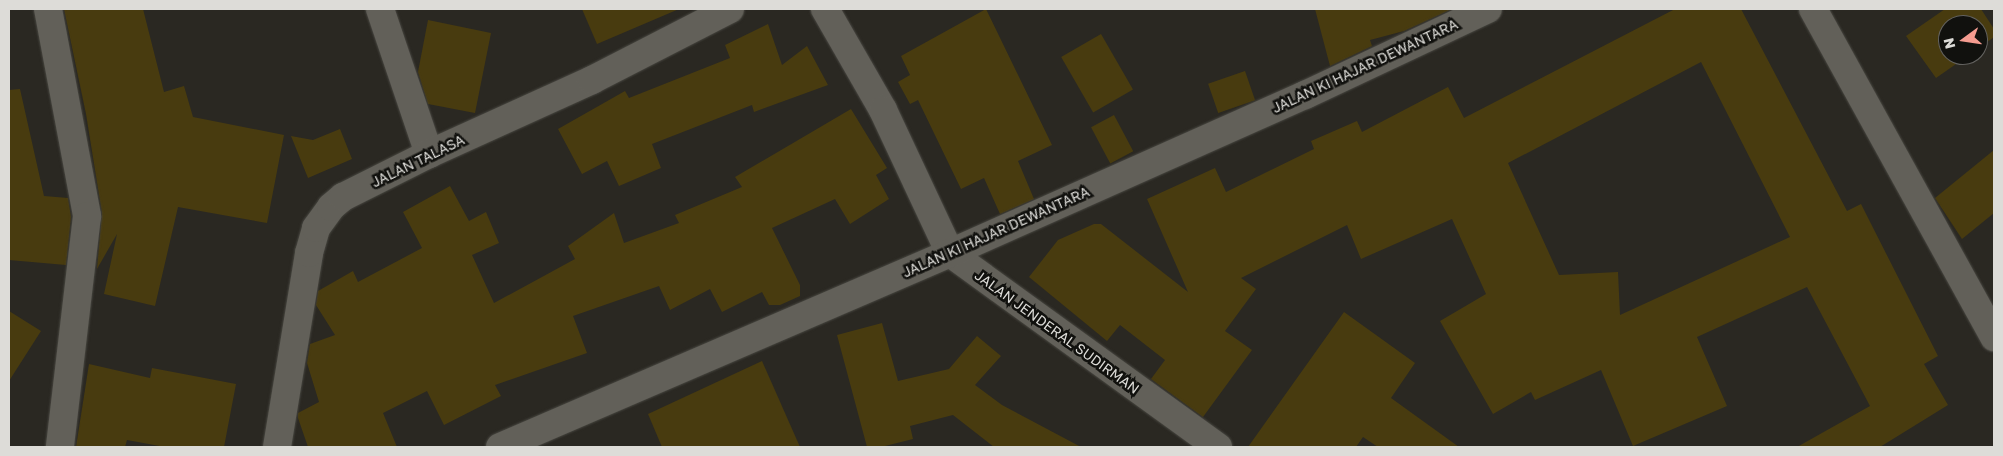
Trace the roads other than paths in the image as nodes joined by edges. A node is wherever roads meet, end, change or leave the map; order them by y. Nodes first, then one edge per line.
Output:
1 (48, 9) edge
2 (380, 9) edge
3 (730, 9) edge
4 (824, 9) edge
5 (1488, 9) edge
6 (1813, 9) edge
7 (429, 154) junction
8 (950, 253) junction
9 (1993, 331) edge
10 (60, 447) edge
11 (277, 447) edge
12 (500, 447) edge
13 (1218, 447) edge

1 - 10 street
2 - 7 street
3 - 7 street, JALAN TALASA
4 - 8 street, JALAN JENDERAL SUDIRMAN
5 - 8 street, JALAN KI HAJAR DEWANTARA
6 - 9 street
7 - 11 street, JALAN TALASA
8 - 12 street, JALAN KI HAJAR DEWANTARA
8 - 13 street, JALAN JENDERAL SUDIRMAN

